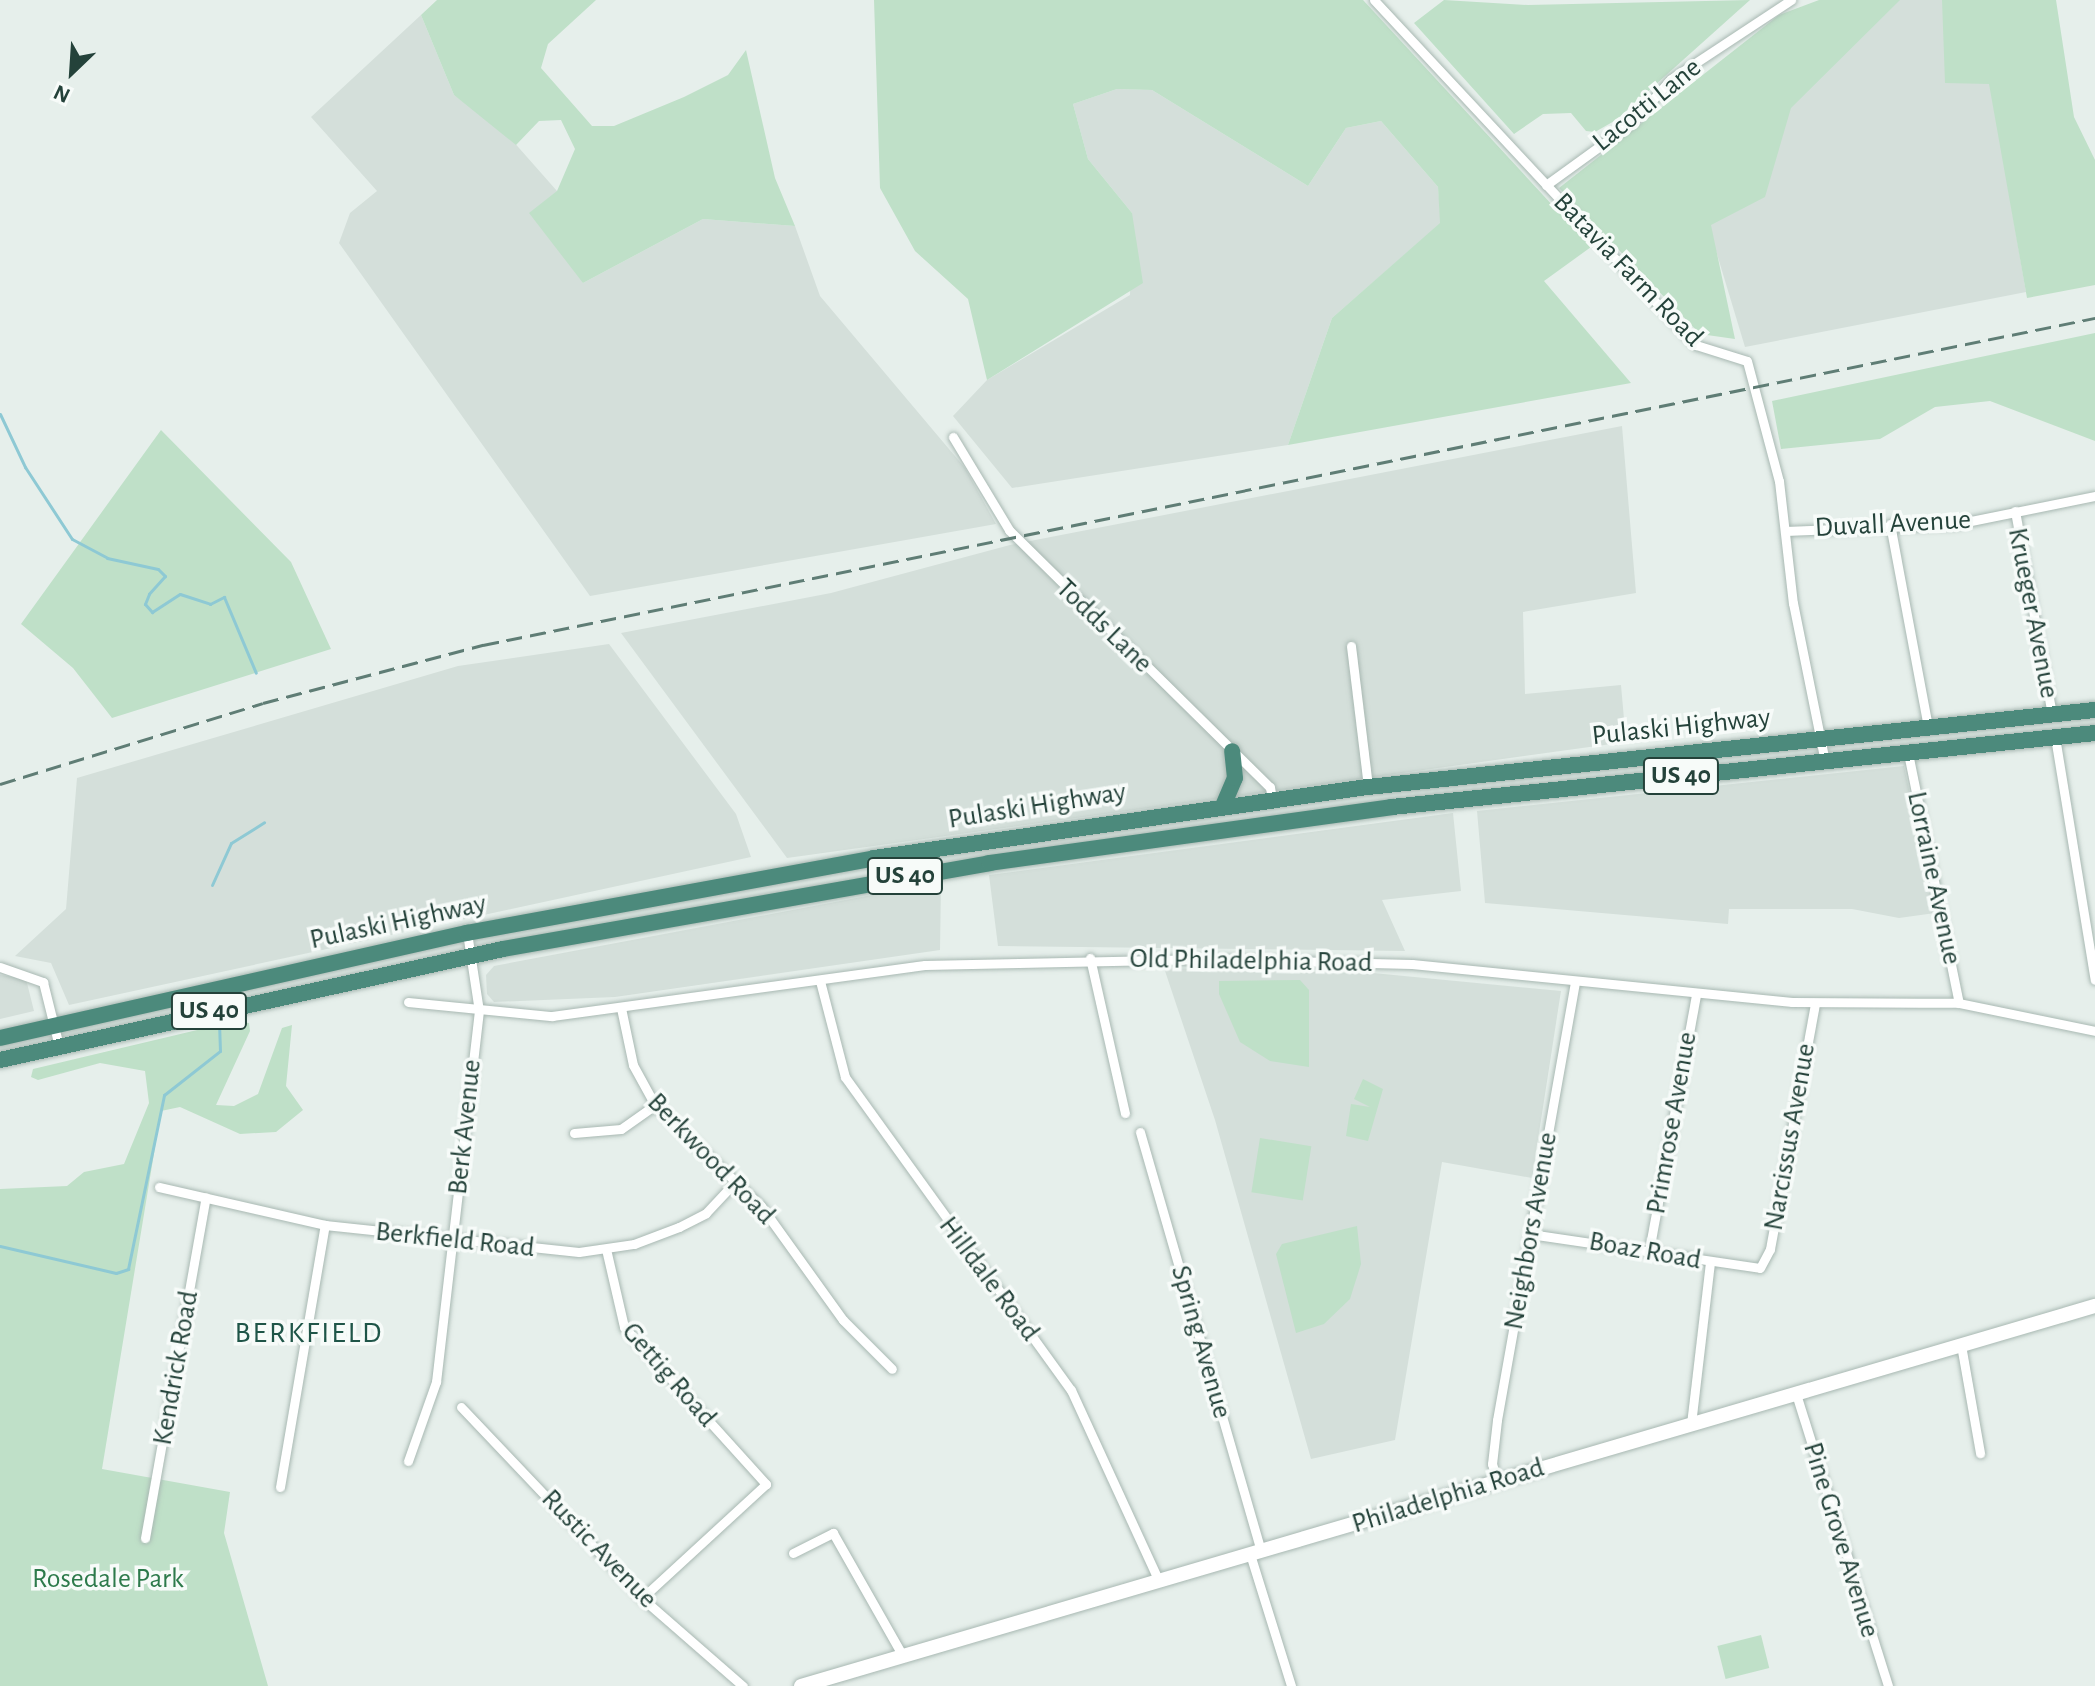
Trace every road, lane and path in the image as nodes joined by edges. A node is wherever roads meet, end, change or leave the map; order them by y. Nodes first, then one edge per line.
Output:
1 (1374, 0) edge
2 (1791, 0) edge
3 (1546, 185) junction
4 (953, 437) dead end
5 (2095, 496) edge
6 (2015, 511) junction
7 (1890, 524) junction
8 (1785, 531) junction
9 (1351, 646) dead end
10 (2095, 710) edge
11 (2052, 714) junction
12 (1928, 728) junction
13 (2095, 733) edge
14 (2055, 737) junction
15 (1819, 738) junction
16 (1232, 751) junction
17 (1908, 753) junction
18 (1825, 761) junction
19 (1368, 787) junction
20 (1272, 799) junction
21 (1223, 806) junction
22 (467, 933) junction
23 (469, 956) junction
24 (1090, 958) junction
25 (0, 967) edge
26 (2095, 980) edge
27 (820, 981) junction
28 (1575, 981) junction
29 (1696, 995) junction
30 (408, 1002) dead end
31 (1815, 1003) junction
32 (1959, 1003) junction
33 (621, 1008) junction
34 (479, 1011) junction
35 (54, 1026) junction
36 (2095, 1031) edge
37 (0, 1038) edge
38 (59, 1046) junction
39 (0, 1060) edge
40 (655, 1105) junction
41 (1125, 1113) dead end
42 (1140, 1132) dead end
43 (574, 1133) dead end
44 (735, 1182) junction
45 (159, 1187) dead end
46 (206, 1197) junction
47 (325, 1225) junction
48 (1530, 1234) junction
49 (453, 1241) junction
50 (606, 1249) junction
51 (1649, 1251) junction
52 (1710, 1262) junction
53 (1760, 1268) joint
54 (2095, 1306) edge
55 (1961, 1345) junction
56 (892, 1369) dead end
57 (1796, 1394) junction
58 (461, 1407) dead end
59 (1691, 1424) junction
60 (1980, 1453) dead end
61 (408, 1461) dead end
62 (1497, 1481) junction
63 (280, 1487) dead end
64 (145, 1538) dead end
65 (793, 1553) dead end
66 (1256, 1553) junction
67 (1159, 1581) junction
68 (642, 1598) junction
69 (903, 1656) junction
70 (743, 1686) edge
71 (801, 1686) edge
72 (1291, 1686) edge
73 (1888, 1686) edge

1 - 3 street, Batavia Farm Road
2 - 3 street, Lacotti Lane
3 - 8 street, Batavia Farm Road
4 - 16 street, Todds Lane
5 - 6 street, Duvall Avenue
6 - 7 street, Duvall Avenue
6 - 11 street, Krueger Avenue
7 - 8 street, Duvall Avenue
7 - 12 street
8 - 15 street, Batavia Farm Road
9 - 19 street
10 - 11 highway, Pulaski Highway / US 40
11 - 12 highway, Pulaski Highway / US 40
12 - 15 highway, Pulaski Highway / US 40
13 - 14 highway, Pulaski Highway / US 40
14 - 17 highway, Pulaski Highway / US 40
14 - 26 street, Krueger Avenue
15 - 18 street, Batavia Farm Road
15 - 19 highway, Pulaski Highway / US 40
16 - 20 street, Todds Lane
16 - 21 highway
17 - 18 highway, Pulaski Highway / US 40
17 - 32 street, Lorraine Avenue
18 - 23 highway, Pulaski Highway / US 40
19 - 20 highway, Pulaski Highway / US 40
20 - 21 highway, Pulaski Highway / US 40
21 - 22 highway, Pulaski Highway / US 40
22 - 23 street, Berk Avenue
22 - 35 highway, Pulaski Highway / US 40
23 - 34 street, Berk Avenue
23 - 38 highway, Pulaski Highway / US 40
24 - 27 street, Old Philadelphia Road
24 - 28 street, Old Philadelphia Road
24 - 41 street
25 - 35 street
27 - 33 street, Old Philadelphia Road
27 - 67 street, Hilldale Road
28 - 29 street, Old Philadelphia Road
28 - 48 street, Neighbors Avenue
29 - 31 street, Old Philadelphia Road
29 - 51 street, Primrose Avenue
30 - 34 street, Old Philadelphia Road
31 - 32 street, Old Philadelphia Road
31 - 53 street, Narcissus Avenue
32 - 36 street, Old Philadelphia Road
33 - 34 street, Old Philadelphia Road
33 - 40 street, Berkwood Road
34 - 49 street, Berk Avenue
35 - 37 highway, Pulaski Highway / US 40
35 - 38 street
38 - 39 highway, Pulaski Highway / US 40
40 - 43 street
40 - 44 street, Berkwood Road
42 - 66 street, Spring Avenue
44 - 50 street, Berkfield Road
44 - 56 street, Berkwood Road
45 - 46 street, Berkfield Road
46 - 47 street, Berkfield Road
46 - 64 street, Kendrick Road
47 - 49 street, Berkfield Road
47 - 63 street
48 - 51 street, Boaz Road
48 - 62 street, Neighbors Avenue
49 - 50 street, Berkfield Road
49 - 61 street, Berk Avenue
50 - 68 street, Gettig Road
51 - 52 street, Boaz Road
52 - 53 street, Boaz Road
52 - 59 street
54 - 55 main road, Philadelphia Road
55 - 57 main road, Philadelphia Road
55 - 60 street
57 - 59 main road, Philadelphia Road
57 - 73 street, Pine Grove Avenue
58 - 68 street, Rustic Avenue
59 - 62 main road, Philadelphia Road
62 - 66 main road, Philadelphia Road
65 - 69 street
66 - 67 main road, Philadelphia Road
66 - 72 street, Spring Avenue
67 - 69 main road, Philadelphia Road
68 - 70 street, Rustic Avenue
69 - 71 main road, Philadelphia Road

